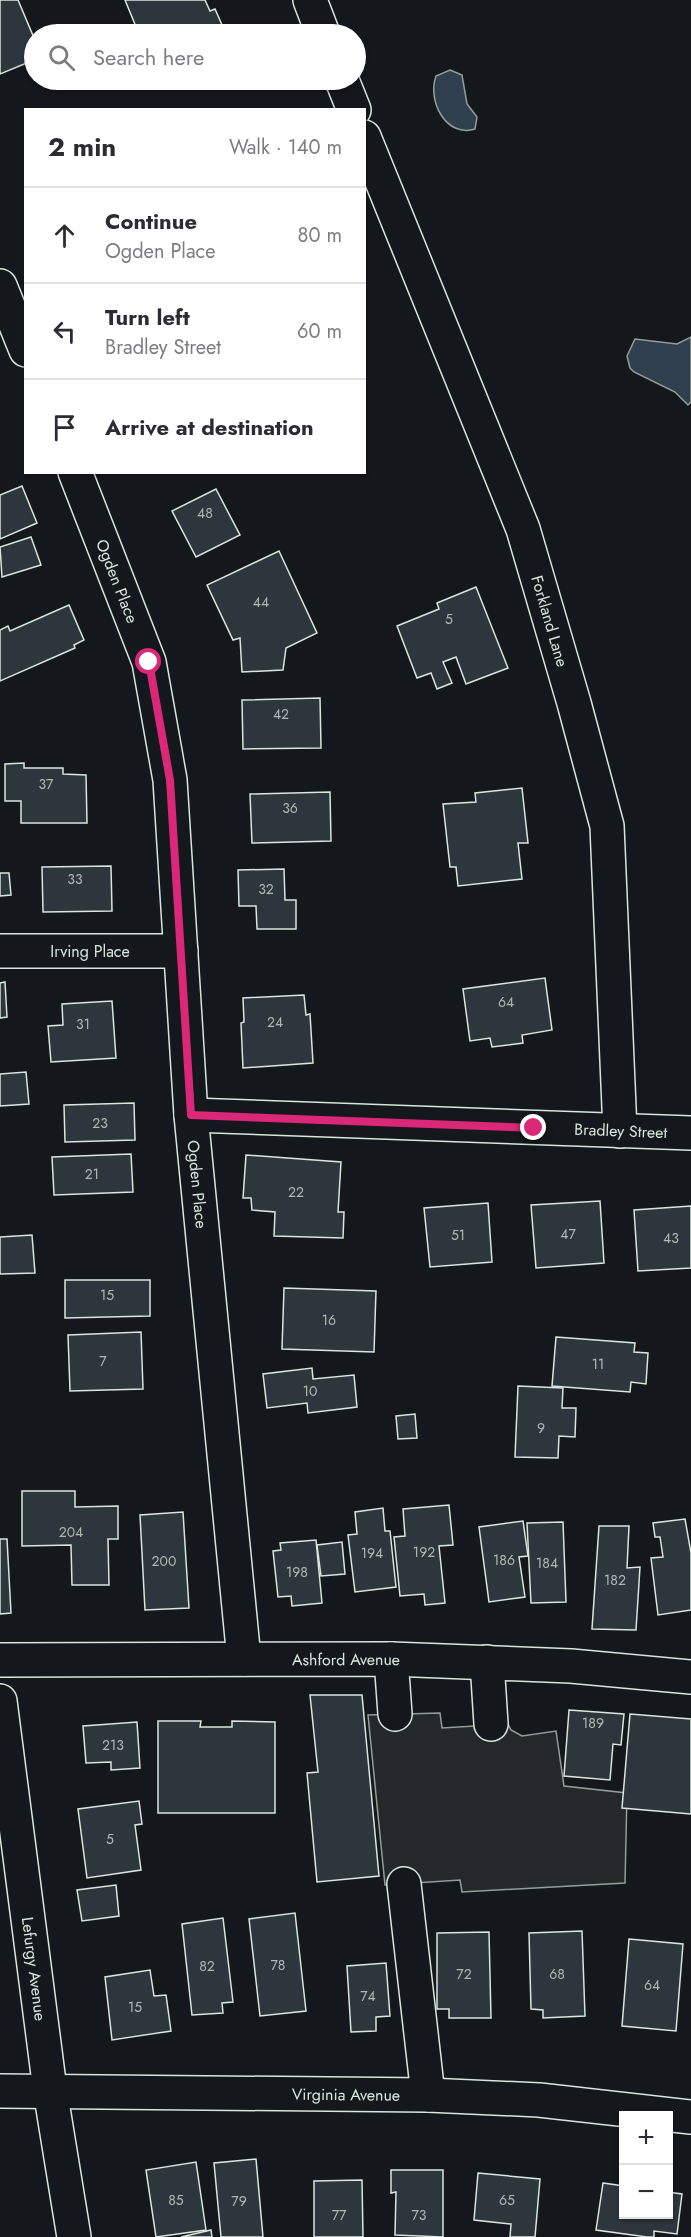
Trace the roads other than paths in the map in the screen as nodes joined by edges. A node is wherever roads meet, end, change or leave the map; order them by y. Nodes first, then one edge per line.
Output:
1 (309, 0) edge
2 (319, 24) edge
3 (346, 90) edge
4 (353, 108) edge
5 (366, 141) edge
6 (0, 286) edge
7 (24, 345) edge
8 (76, 474) edge
9 (0, 951) edge
10 (181, 951) junction
11 (191, 1115) junction
12 (620, 1131) junction
13 (691, 1133) edge
14 (243, 1659) junction
15 (391, 1659) junction
16 (0, 1660) edge
17 (487, 1662) junction
18 (691, 1677) edge
19 (0, 1701) edge
20 (395, 1714) dead end
21 (490, 1724) dead end
22 (404, 1884) dead end
23 (50, 2090) junction
24 (0, 2091) edge
25 (428, 2095) junction
26 (691, 2117) edge
27 (74, 2237) edge

1 - 2 street
3 - 4 street
5 - 12 street, Forkland Lane
6 - 7 street
8 - 10 street, Ogden Place
9 - 10 street, Irving Place
10 - 11 street, Ogden Place
11 - 12 street, Bradley Street
11 - 14 street, Ogden Place
12 - 13 street, Bradley Street
14 - 15 street, Ashford Avenue
14 - 16 street, Ashford Avenue
15 - 17 street, Ashford Avenue
15 - 20 street
17 - 18 street, Ashford Avenue
17 - 21 street
19 - 23 street, Lefurgy Avenue
22 - 25 street
23 - 24 street, Virginia Avenue
23 - 25 street, Virginia Avenue
23 - 27 street, Lefurgy Avenue
25 - 26 street, Virginia Avenue

